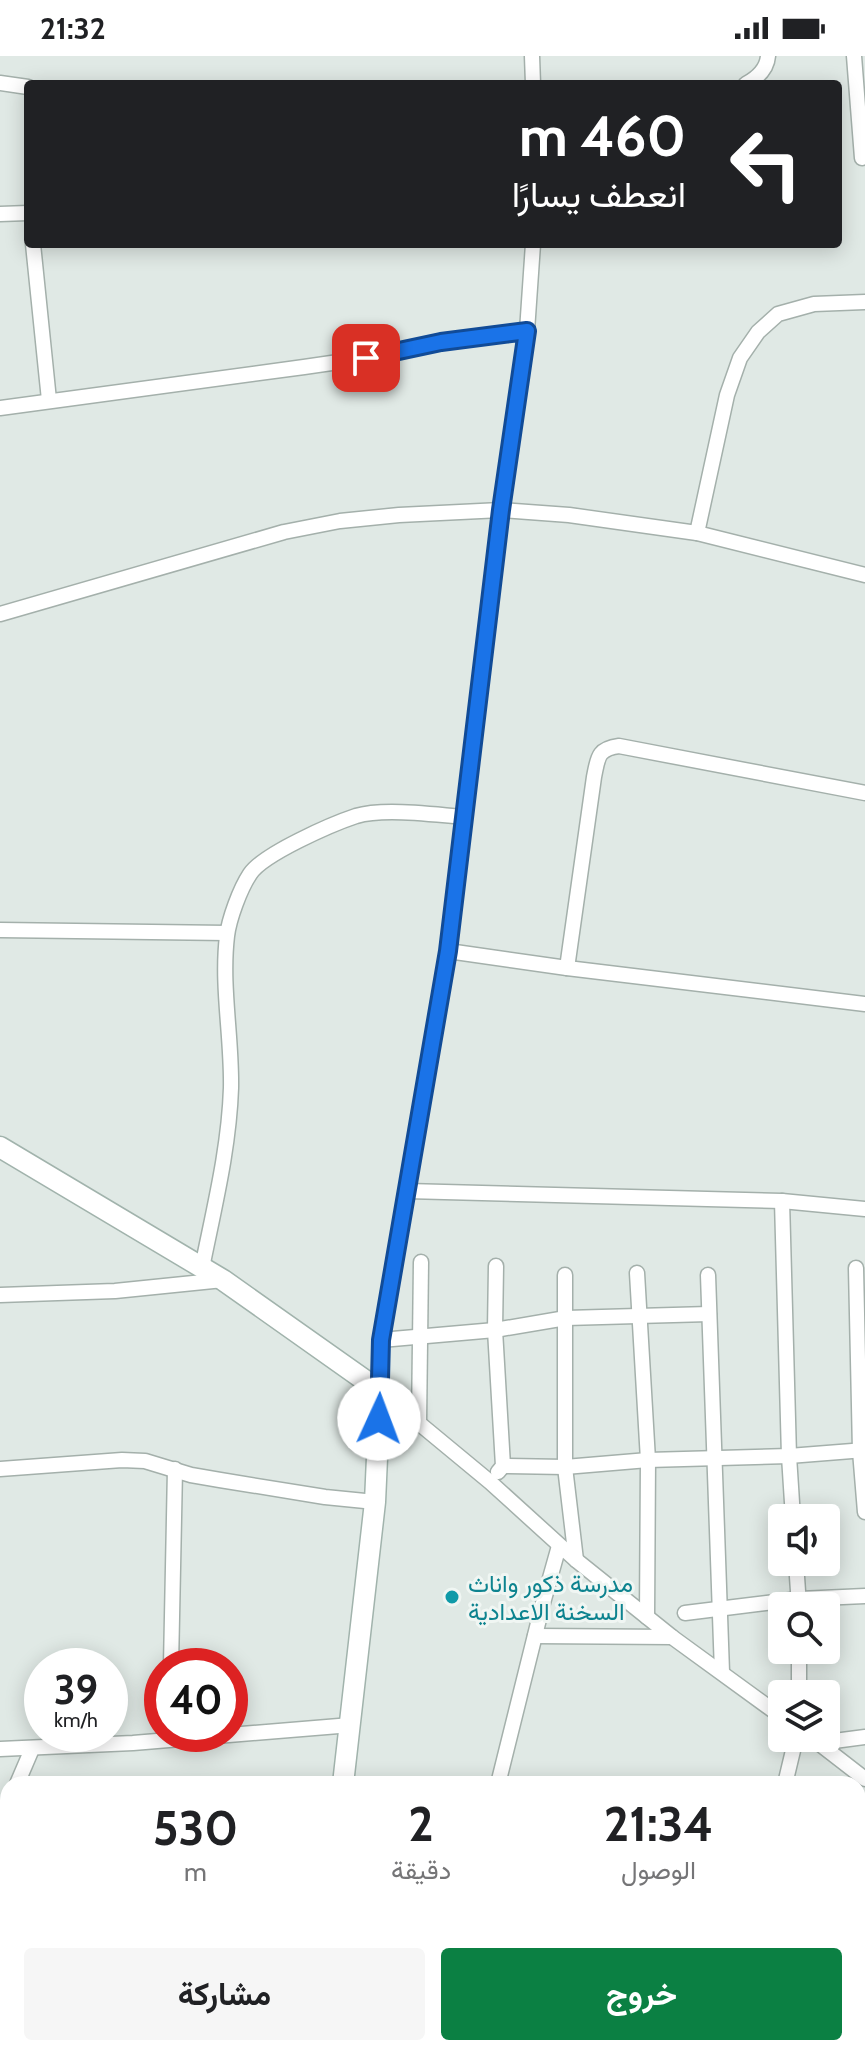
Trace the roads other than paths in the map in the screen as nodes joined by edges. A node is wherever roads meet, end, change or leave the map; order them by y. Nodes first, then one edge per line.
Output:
1 (532, 56) edge
2 (768, 56) edge
3 (854, 56) edge
4 (533, 80) edge
5 (754, 80) edge
6 (0, 83) edge
7 (24, 86) edge
8 (862, 158) dead end
9 (24, 213) edge
10 (0, 214) edge
11 (33, 248) edge
12 (533, 248) edge
13 (865, 302) edge
14 (527, 331) junction
15 (49, 400) junction
16 (0, 408) edge
17 (501, 510) junction
18 (697, 533) junction
19 (865, 575) edge
20 (0, 614) edge
21 (865, 793) edge
22 (464, 817) junction
23 (0, 930) edge
24 (227, 933) junction
25 (448, 951) junction
26 (567, 968) junction
27 (865, 1004) edge
28 (0, 1147) edge
29 (407, 1191) junction
30 (782, 1201) junction
31 (865, 1209) edge
32 (421, 1262) dead end
33 (496, 1266) dead end
34 (202, 1268) junction
35 (856, 1268) dead end
36 (637, 1273) dead end
37 (565, 1275) dead end
38 (708, 1275) dead end
39 (223, 1280) junction
40 (0, 1295) edge
41 (709, 1314) junction
42 (639, 1316) junction
43 (566, 1318) junction
44 (495, 1330) junction
45 (419, 1337) junction
46 (381, 1340) junction
47 (380, 1391) junction
48 (419, 1422) junction
49 (862, 1451) edge
50 (789, 1456) junction
51 (714, 1459) junction
52 (648, 1460) junction
53 (503, 1466) junction
54 (565, 1467) junction
55 (0, 1469) edge
56 (175, 1469) junction
57 (490, 1482) junction
58 (375, 1502) junction
59 (792, 1504) edge
60 (865, 1512) edge
61 (559, 1546) junction
62 (576, 1560) junction
63 (865, 1596) edge
64 (840, 1598) edge
65 (768, 1604) edge
66 (718, 1608) junction
67 (685, 1613) dead end
68 (647, 1617) junction
69 (535, 1636) junction
70 (672, 1637) junction
71 (171, 1648) edge
72 (722, 1672) junction
73 (768, 1706) edge
74 (351, 1725) junction
75 (248, 1732) edge
76 (865, 1737) edge
77 (840, 1739) edge
78 (0, 1749) edge
79 (24, 1749) edge
80 (31, 1752) edge
81 (793, 1752) edge
82 (829, 1752) edge
83 (20, 1776) edge
84 (344, 1776) edge
85 (500, 1776) edge
86 (787, 1776) edge
87 (861, 1776) edge

1 - 4 street
2 - 5 street
3 - 8 street
6 - 7 street
9 - 10 street
11 - 15 street
12 - 14 street
13 - 18 street
14 - 15 street
14 - 17 street
15 - 16 street
17 - 18 street
17 - 20 street
17 - 22 street
18 - 19 street
21 - 26 street
22 - 24 street
22 - 25 street
23 - 24 street
24 - 34 street
25 - 26 street
25 - 29 street
26 - 27 street
28 - 34 street
29 - 30 street
29 - 46 street
30 - 31 street
30 - 50 street
32 - 45 street
33 - 44 street
34 - 39 street
35 - 49 street
36 - 42 street
37 - 43 street
38 - 41 street
39 - 40 street
39 - 47 street
41 - 42 street
41 - 51 street
42 - 43 street
42 - 52 street
43 - 44 street
43 - 54 street
44 - 45 street
44 - 53 street
45 - 46 street
45 - 48 street
46 - 47 street
47 - 48 street
47 - 58 street
48 - 57 street
49 - 50 street
49 - 60 street
50 - 51 street
50 - 59 street
51 - 52 street
51 - 66 street
52 - 54 street
52 - 68 street
53 - 54 street
53 - 57 street
54 - 62 street
55 - 56 street
56 - 58 street
56 - 71 street
57 - 61 street
58 - 74 street
61 - 62 street
61 - 69 street
62 - 68 street
63 - 64 street
65 - 66 street
66 - 67 street
66 - 72 street
68 - 70 street
69 - 70 street
69 - 85 street
70 - 72 street
72 - 73 street
74 - 75 street
74 - 84 street
76 - 77 street
78 - 79 street
80 - 83 street
81 - 86 street
82 - 87 street

